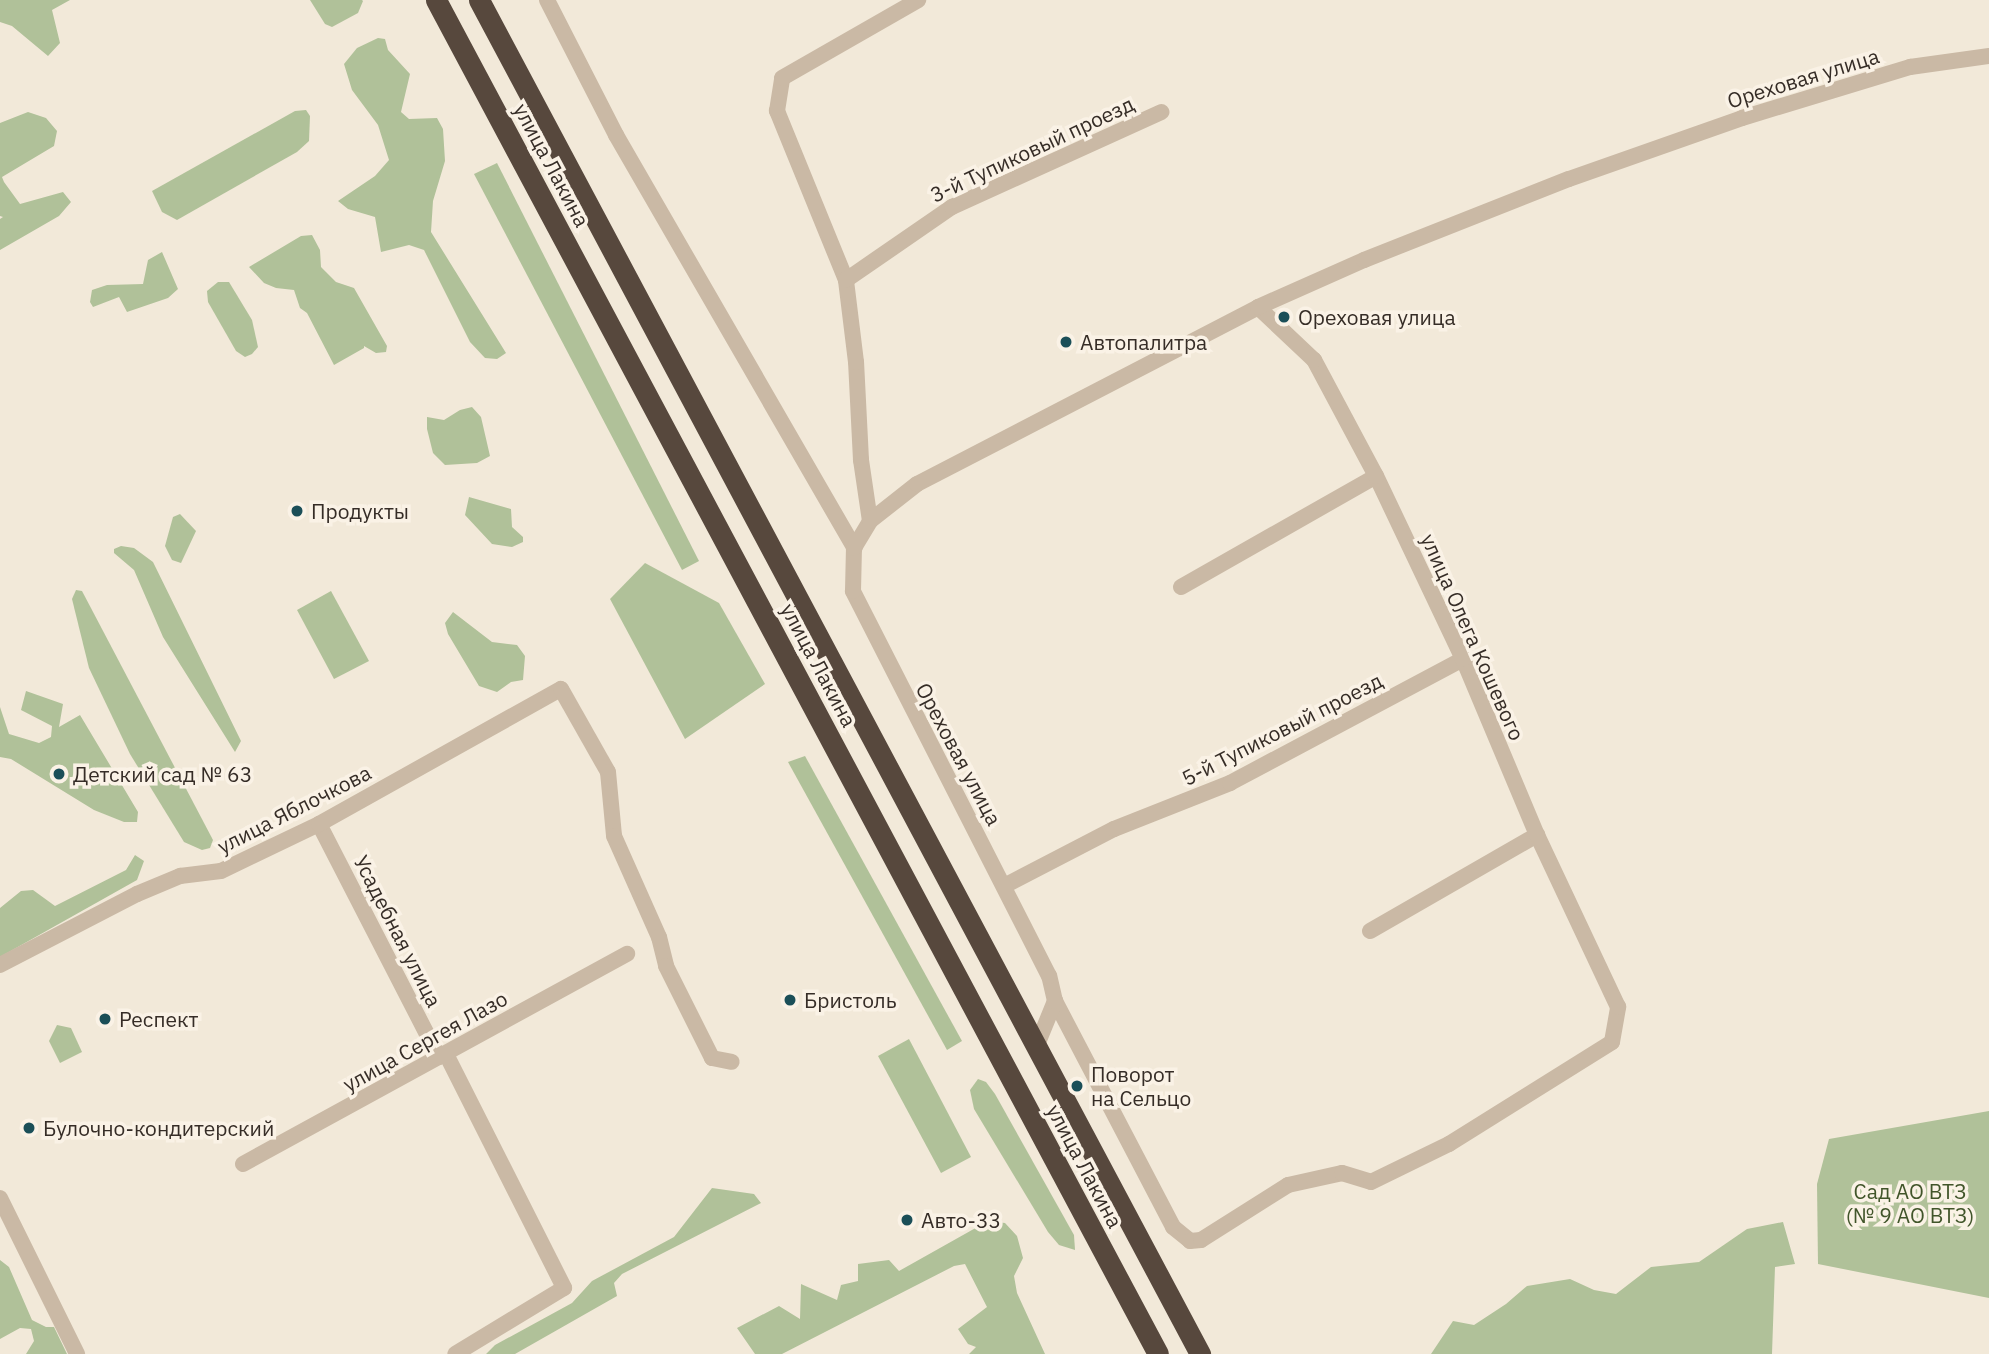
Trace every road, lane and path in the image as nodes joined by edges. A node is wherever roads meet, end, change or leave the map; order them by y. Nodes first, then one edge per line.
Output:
1 (436, 0) edge
2 (479, 0) edge
3 (547, 0) edge
4 (918, 0) edge
5 (1989, 56) edge
6 (1161, 111) dead end
7 (846, 280) junction
8 (1258, 307) junction
9 (1376, 476) junction
10 (870, 521) junction
11 (854, 548) junction
12 (1181, 587) dead end
13 (1463, 659) junction
14 (319, 824) junction
15 (1537, 835) junction
16 (1004, 886) junction
17 (1370, 931) dead end
18 (627, 954) dead end
19 (0, 965) edge
20 (1055, 1001) junction
21 (1037, 1045) junction
22 (443, 1055) junction
23 (732, 1062) dead end
24 (243, 1164) dead end
25 (0, 1198) edge
26 (1190, 1241) joint
27 (77, 1354) edge
28 (455, 1354) edge
29 (1158, 1354) edge
30 (1200, 1354) edge

1 - 29 highway, улица Лакина
2 - 21 highway, улица Лакина
3 - 11 street
4 - 7 street
5 - 8 street, Ореховая улица
6 - 7 street, 3-й Тупиковый проезд
7 - 10 street
8 - 9 street, улица Олега Кошевого
8 - 10 street, Ореховая улица
9 - 12 street
9 - 13 street, улица Олега Кошевого
10 - 11 street, Ореховая улица
11 - 16 street, Ореховая улица
13 - 15 street, улица Олега Кошевого
13 - 16 street, 5-й Тупиковый проезд
14 - 19 street, улица Яблочкова
14 - 22 street, Усадебная улица
14 - 23 street, улица Яблочкова
15 - 17 street
15 - 26 street, улица Олега Кошевого
16 - 20 street, Ореховая улица
18 - 22 street, улица Сергея Лазо
20 - 21 street
20 - 26 street, Ореховая улица
21 - 30 highway, улица Лакина
22 - 24 street, улица Сергея Лазо
22 - 28 street, Усадебная улица
25 - 27 street

